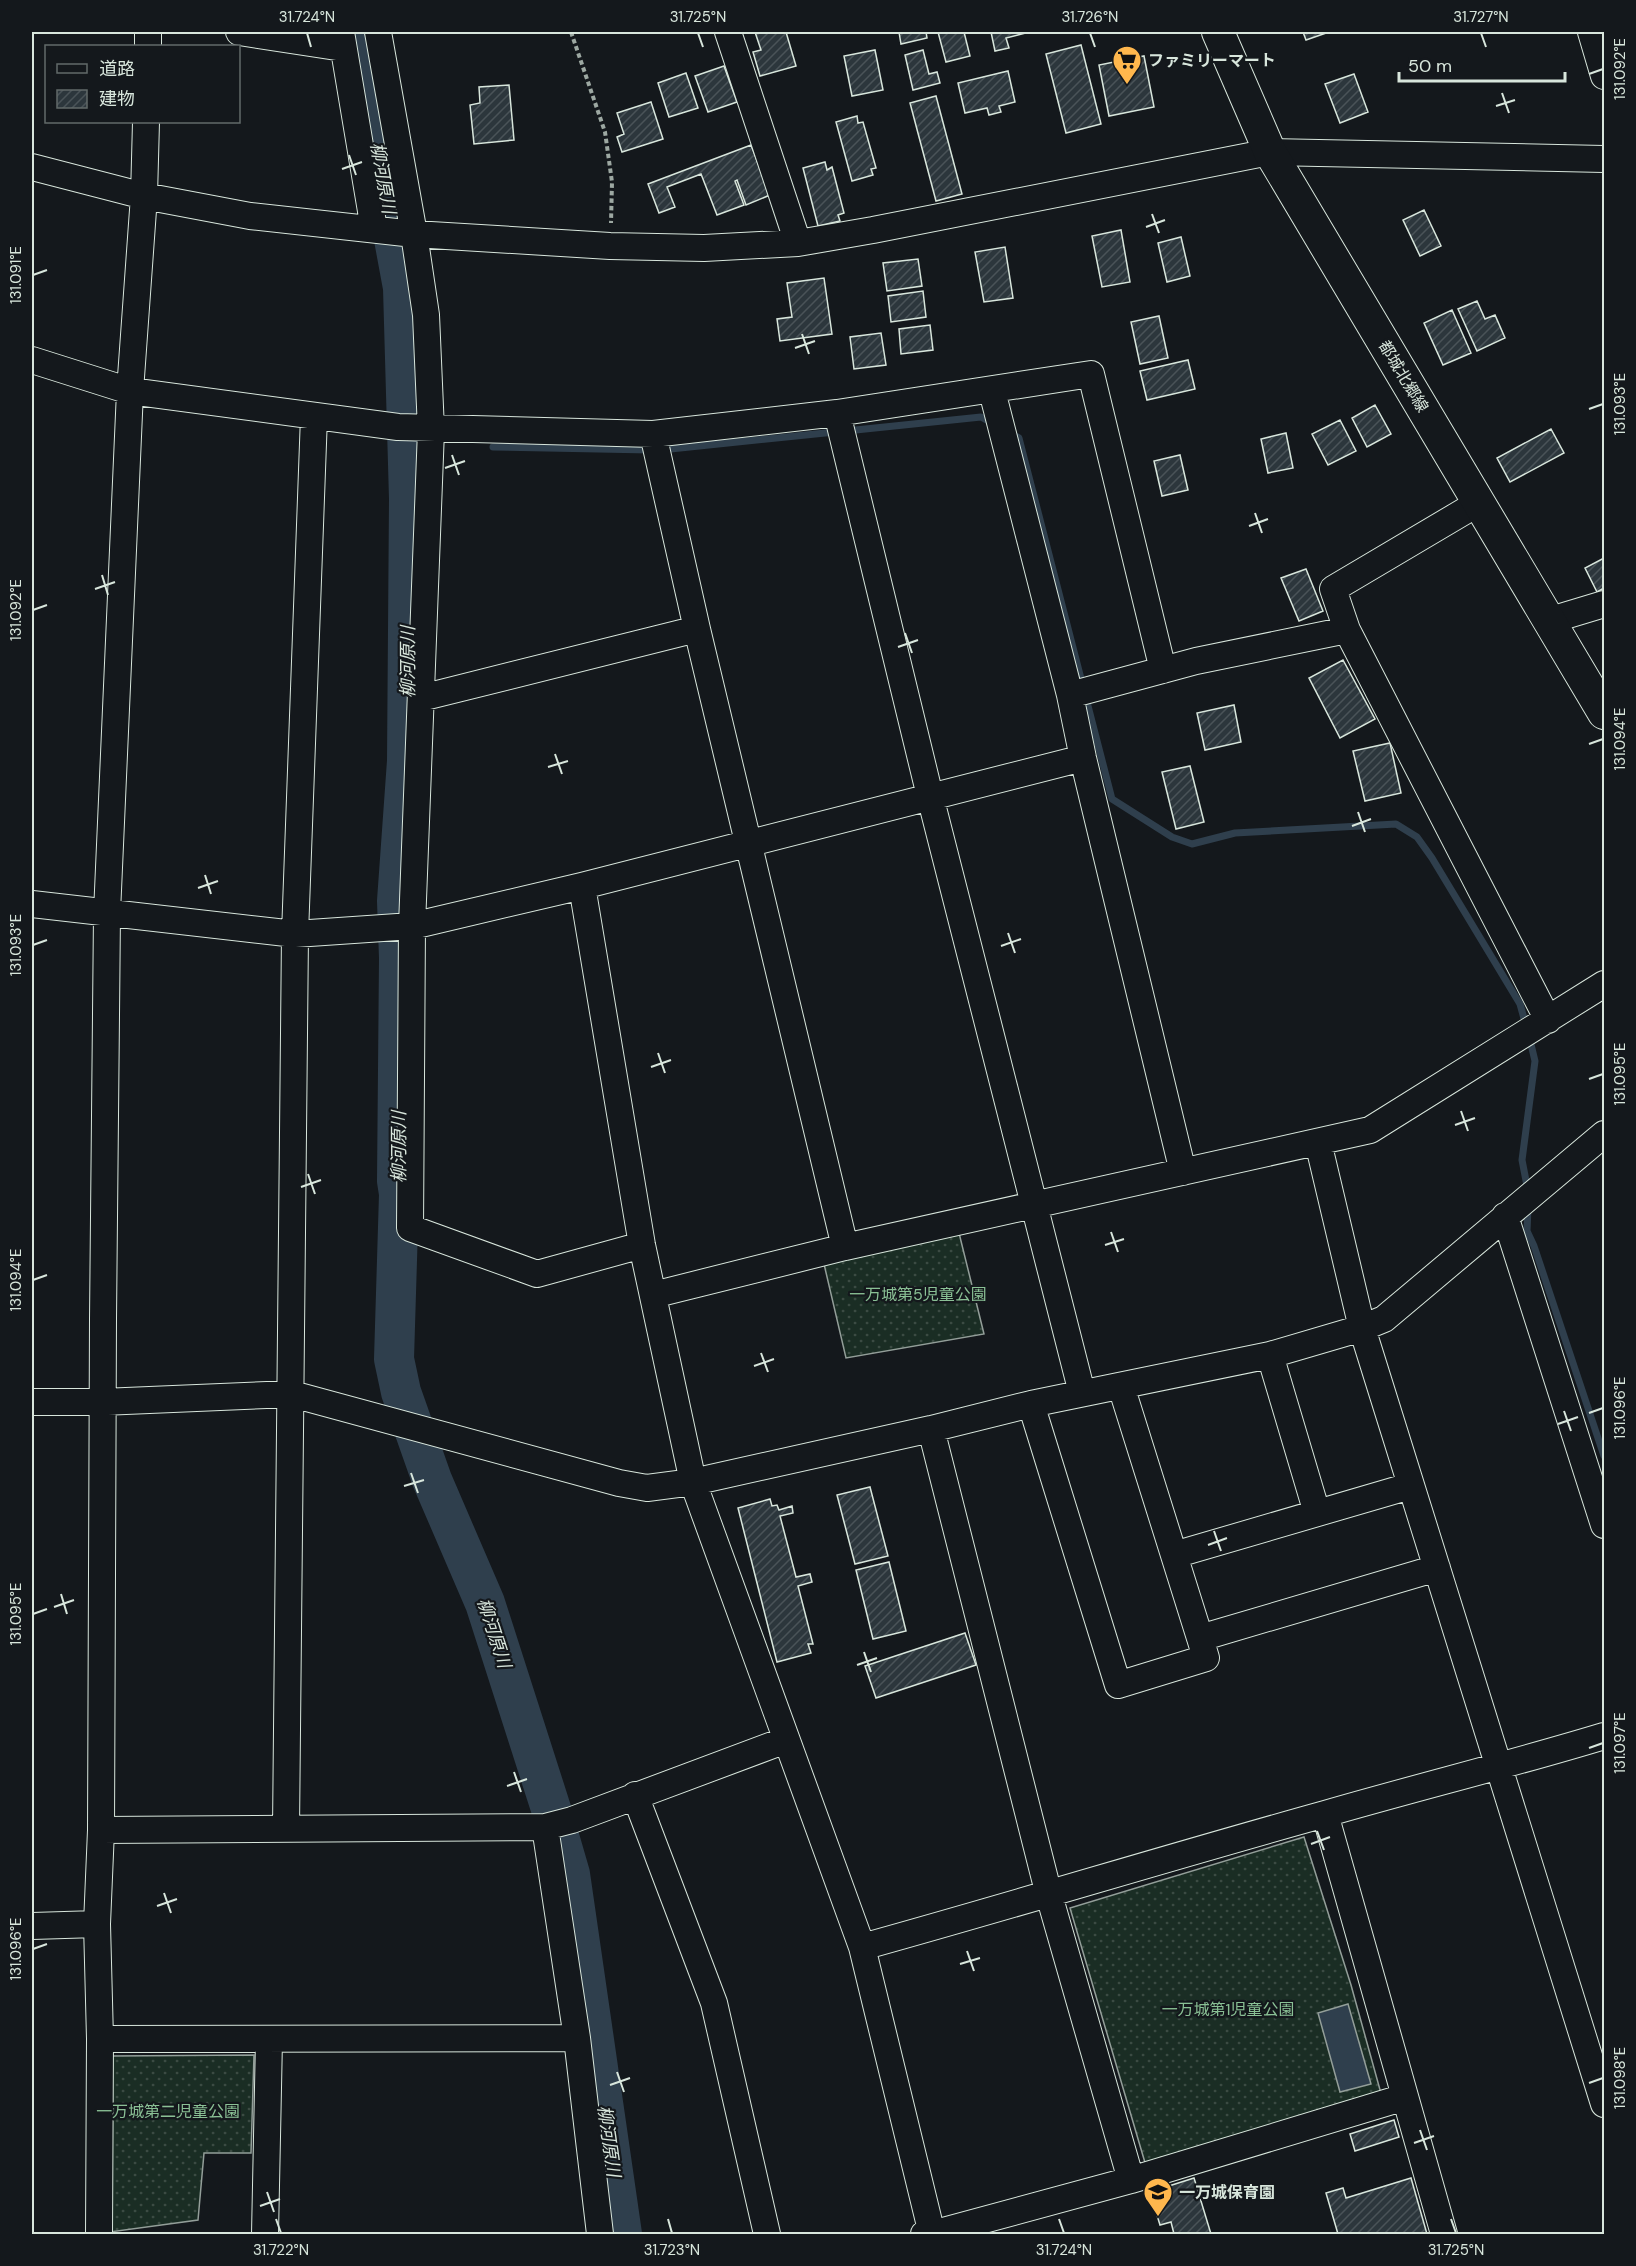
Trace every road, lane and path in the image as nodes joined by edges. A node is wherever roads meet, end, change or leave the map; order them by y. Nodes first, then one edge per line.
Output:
1 (239, 32) edge
2 (378, 32) edge
3 (571, 32) edge
4 (728, 32) edge
5 (1218, 32) edge
6 (1591, 32) edge
7 (342, 40) edge
8 (1605, 76) edge
9 (146, 123) edge
10 (1270, 152) junction
11 (1605, 159) edge
12 (32, 167) edge
13 (144, 196) junction
14 (374, 229) junction
15 (414, 234) junction
16 (798, 243) junction
17 (610, 246) junction
18 (32, 360) edge
19 (130, 391) junction
20 (992, 391) junction
21 (837, 413) junction
22 (314, 416) junction
23 (431, 429) junction
24 (652, 434) junction
25 (1480, 502) junction
26 (1605, 604) edge
27 (1551, 620) junction
28 (697, 629) junction
29 (1347, 630) junction
30 (1163, 670) junction
31 (1070, 695) junction
32 (422, 698) junction
33 (1605, 713) edge
34 (1083, 758) junction
35 (930, 796) junction
36 (749, 843) junction
37 (582, 886) junction
38 (32, 904) edge
39 (107, 913) junction
40 (400, 927) junction
41 (295, 934) junction
42 (1605, 984) edge
43 (1548, 1020) junction
44 (1605, 1134) edge
45 (1318, 1142) junction
46 (1184, 1172) junction
47 (1033, 1206) junction
48 (1505, 1216) junction
49 (642, 1245) junction
50 (845, 1247) junction
51 (653, 1295) junction
52 (1362, 1328) junction
53 (1270, 1355) junction
54 (1121, 1386) junction
55 (1082, 1393) junction
56 (292, 1394) junction
57 (32, 1402) edge
58 (102, 1402) junction
59 (1031, 1404) junction
60 (931, 1429) junction
61 (693, 1482) junction
62 (1410, 1486) junction
63 (1317, 1513) junction
64 (1605, 1525) edge
65 (1174, 1555) junction
66 (1437, 1568) junction
67 (1200, 1638) junction
68 (1605, 1736) edge
69 (786, 1740) junction
70 (1501, 1767) junction
71 (635, 1795) junction
72 (1325, 1814) junction
73 (545, 1827) junction
74 (286, 1829) junction
75 (101, 1830) junction
76 (1050, 1895) junction
77 (97, 1924) junction
78 (32, 1926) edge
79 (862, 1947) junction
80 (577, 2038) junction
81 (100, 2039) junction
82 (269, 2039) junction
83 (1405, 2097) junction
84 (1605, 2104) edge
85 (1131, 2180) junction
86 (932, 2234) edge
87 (99, 2235) edge
88 (265, 2235) edge
89 (600, 2235) edge
90 (767, 2235) edge
91 (924, 2235) edge
92 (1444, 2235) edge

1 - 7 street
2 - 15 street
3 - 17 path
4 - 16 street
5 - 10 main road, 都城北郷線
6 - 8 street
7 - 14 street
9 - 13 street
10 - 11 street
10 - 16 street
10 - 25 main road, 都城北郷線
12 - 13 street
13 - 14 street
13 - 19 street
14 - 15 street
15 - 17 street
15 - 23 street
16 - 17 street
18 - 19 street
19 - 22 street
19 - 39 street
20 - 21 street
20 - 30 street
20 - 31 street
21 - 24 street
21 - 35 street
22 - 23 street
22 - 41 street
23 - 24 street
23 - 32 street
24 - 28 street
25 - 27 main road, 都城北郷線
25 - 29 street
26 - 27 street
27 - 33 main road, 都城北郷線
28 - 32 street
28 - 36 street
29 - 30 street
29 - 43 street
30 - 31 street
31 - 34 street
32 - 40 street
34 - 35 street
34 - 46 street
35 - 36 street
35 - 47 street
36 - 37 street
36 - 50 street
37 - 40 street
37 - 49 street
38 - 39 street
39 - 41 street
39 - 58 street
40 - 41 street
40 - 49 street
41 - 56 street
42 - 43 street
43 - 45 street
44 - 48 street
45 - 46 street
45 - 52 street
46 - 47 street
47 - 50 street
47 - 55 street
48 - 52 street
48 - 64 street
49 - 51 street
50 - 51 street
51 - 61 street
52 - 53 street
52 - 62 street
53 - 54 street
53 - 63 street
54 - 55 street
54 - 65 street
55 - 59 street
56 - 58 street
56 - 61 street
56 - 74 street
57 - 58 street
58 - 75 street
59 - 60 street
59 - 67 street
60 - 61 street
60 - 76 street
61 - 69 street
62 - 63 street
62 - 66 street
63 - 65 street
65 - 67 street
66 - 67 street
66 - 70 street
68 - 70 street
69 - 71 street
69 - 79 street
70 - 72 street
70 - 84 street
71 - 73 street
71 - 90 street
72 - 76 street
72 - 83 street
73 - 74 street
73 - 80 street
74 - 75 street
75 - 77 street
76 - 79 street
76 - 85 street
77 - 78 street
77 - 81 street
79 - 86 street
80 - 82 street
80 - 89 street
81 - 82 street
81 - 87 street
82 - 88 street
83 - 85 street
83 - 92 street
85 - 86 street
86 - 91 street

